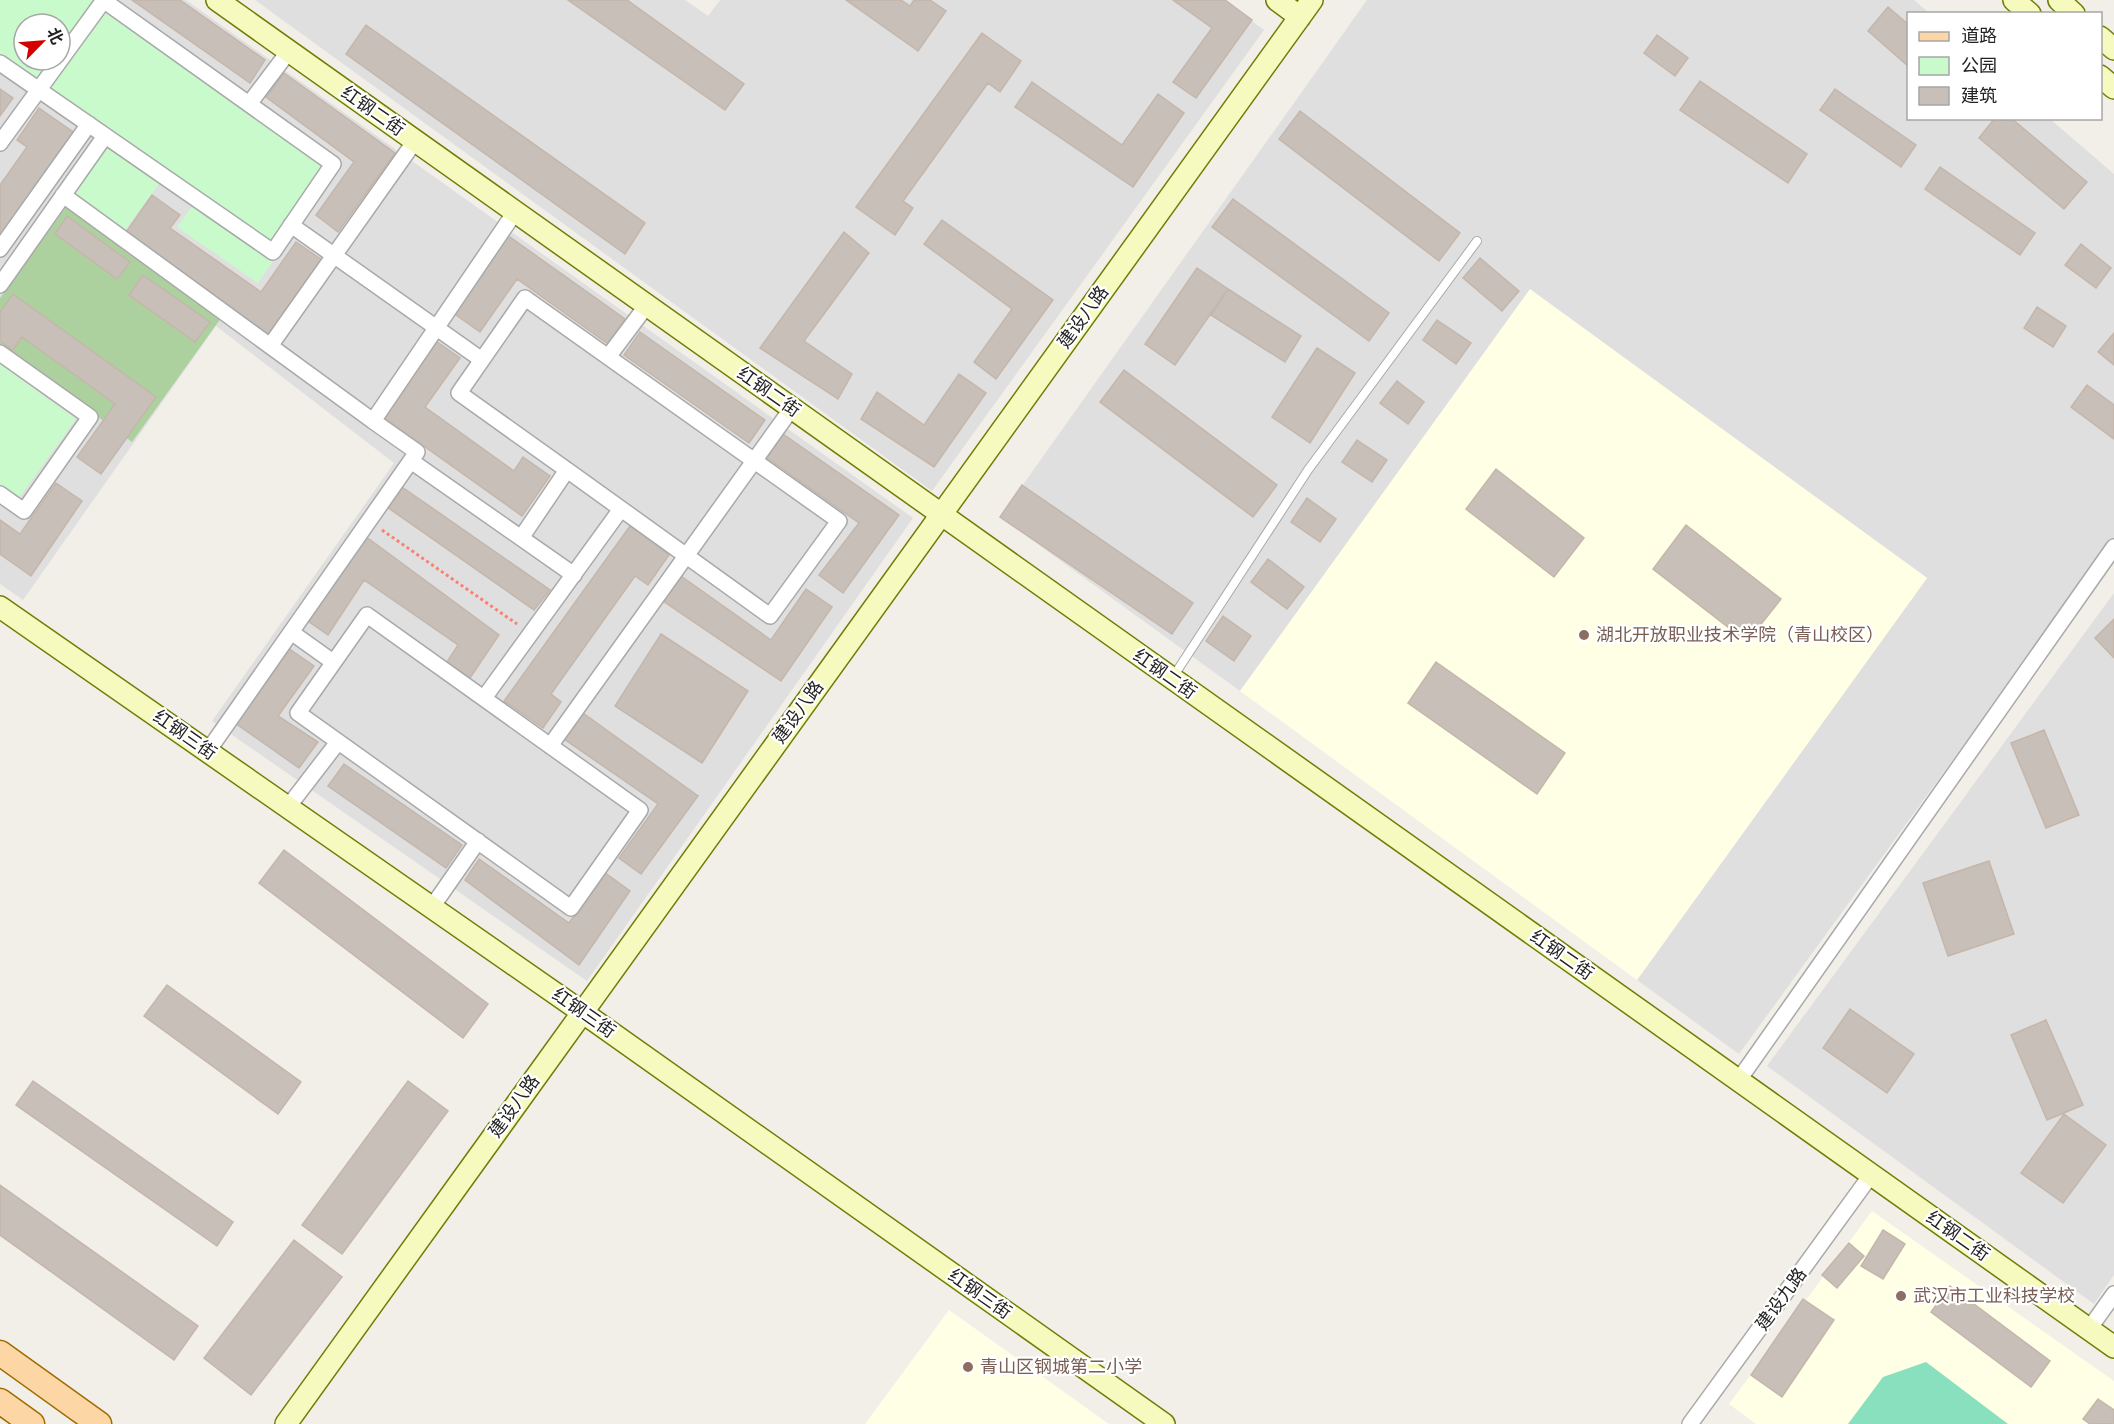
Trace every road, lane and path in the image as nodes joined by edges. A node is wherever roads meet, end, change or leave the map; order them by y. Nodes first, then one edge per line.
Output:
1 (104, 0) edge
2 (217, 0) edge
3 (1277, 0) edge
4 (2014, 0) edge
5 (2059, 0) edge
6 (1306, 8) edge
7 (2028, 12) edge
8 (2072, 12) edge
9 (2102, 39) edge
10 (2114, 49) edge
11 (289, 51) junction
12 (0, 63) edge
13 (2102, 78) edge
14 (2114, 88) edge
15 (39, 90) junction
16 (249, 104) junction
17 (89, 124) junction
18 (105, 136) junction
19 (416, 141) junction
20 (0, 143) edge
21 (63, 195) junction
22 (515, 212) junction
23 (291, 225) junction
24 (1477, 241) dead end
25 (0, 249) edge
26 (334, 256) junction
27 (0, 285) edge
28 (646, 305) junction
29 (437, 328) junction
30 (270, 346) junction
31 (0, 353) edge
32 (608, 357) junction
33 (482, 360) junction
34 (792, 408) junction
35 (373, 421) junction
36 (754, 460) junction
37 (411, 461) junction
38 (567, 470) junction
39 (0, 494) edge
40 (621, 509) junction
41 (940, 514) junction
42 (369, 521) junction
43 (521, 537) junction
44 (2114, 547) edge
45 (686, 556) junction
46 (574, 575) junction
47 (0, 607) edge
48 (291, 632) junction
49 (531, 633) junction
50 (333, 662) junction
51 (1172, 678) junction
52 (484, 698) junction
53 (338, 742) junction
54 (550, 746) junction
55 (208, 751) junction
56 (288, 807) junction
57 (478, 841) junction
58 (432, 907) junction
59 (582, 1012) junction
60 (1738, 1080) junction
61 (1871, 1175) junction
62 (2114, 1294) edge
63 (2089, 1329) junction
64 (2114, 1347) edge
65 (0, 1353) edge
66 (0, 1401) edge
67 (32, 1424) edge
68 (99, 1424) edge
69 (286, 1424) edge
70 (1164, 1424) edge
71 (1690, 1424) edge

1 - 15 street
1 - 16 street
2 - 11 street, 红钢二街
3 - 6 street
4 - 7 street
5 - 8 street
6 - 41 street, 建设八路
9 - 10 street
11 - 16 street
11 - 19 street, 红钢二街
12 - 15 street
13 - 14 street
15 - 17 street
15 - 20 street
16 - 23 street
17 - 18 street
17 - 25 street
18 - 21 street
18 - 23 street
19 - 22 street, 红钢二街
19 - 26 street
21 - 27 street
21 - 30 street
22 - 28 street, 红钢二街
22 - 29 street
23 - 26 street
24 - 51 lane
26 - 29 street
26 - 30 street
28 - 32 street
28 - 34 street, 红钢二街
29 - 33 street
29 - 35 street
30 - 35 street
31 - 39 street
32 - 33 street
32 - 36 street
33 - 38 street
34 - 36 street
34 - 41 street, 红钢二街
35 - 37 street
36 - 45 street
36 - 45 street
37 - 42 street
37 - 43 street
38 - 40 street
38 - 43 street
40 - 45 street
40 - 46 street
41 - 51 street, 红钢二街
41 - 59 street, 建设八路
42 - 48 street
42 - 49 path
43 - 46 street
44 - 60 street
45 - 54 street
46 - 49 street
47 - 55 street, 红钢三街
48 - 50 street
48 - 55 street
49 - 52 street
50 - 52 street
50 - 53 street
51 - 60 street, 红钢二街
52 - 54 street
53 - 56 street
53 - 57 street
54 - 57 street
55 - 56 street, 红钢三街
56 - 58 street, 红钢三街
57 - 58 street
58 - 59 street, 红钢三街
59 - 69 street, 建设八路
59 - 70 street, 红钢三街
60 - 61 street, 红钢二街
61 - 63 street, 红钢二街
61 - 71 street, 建设九路
62 - 63 street
63 - 64 street, 红钢二街
65 - 68 main road
66 - 67 main road

